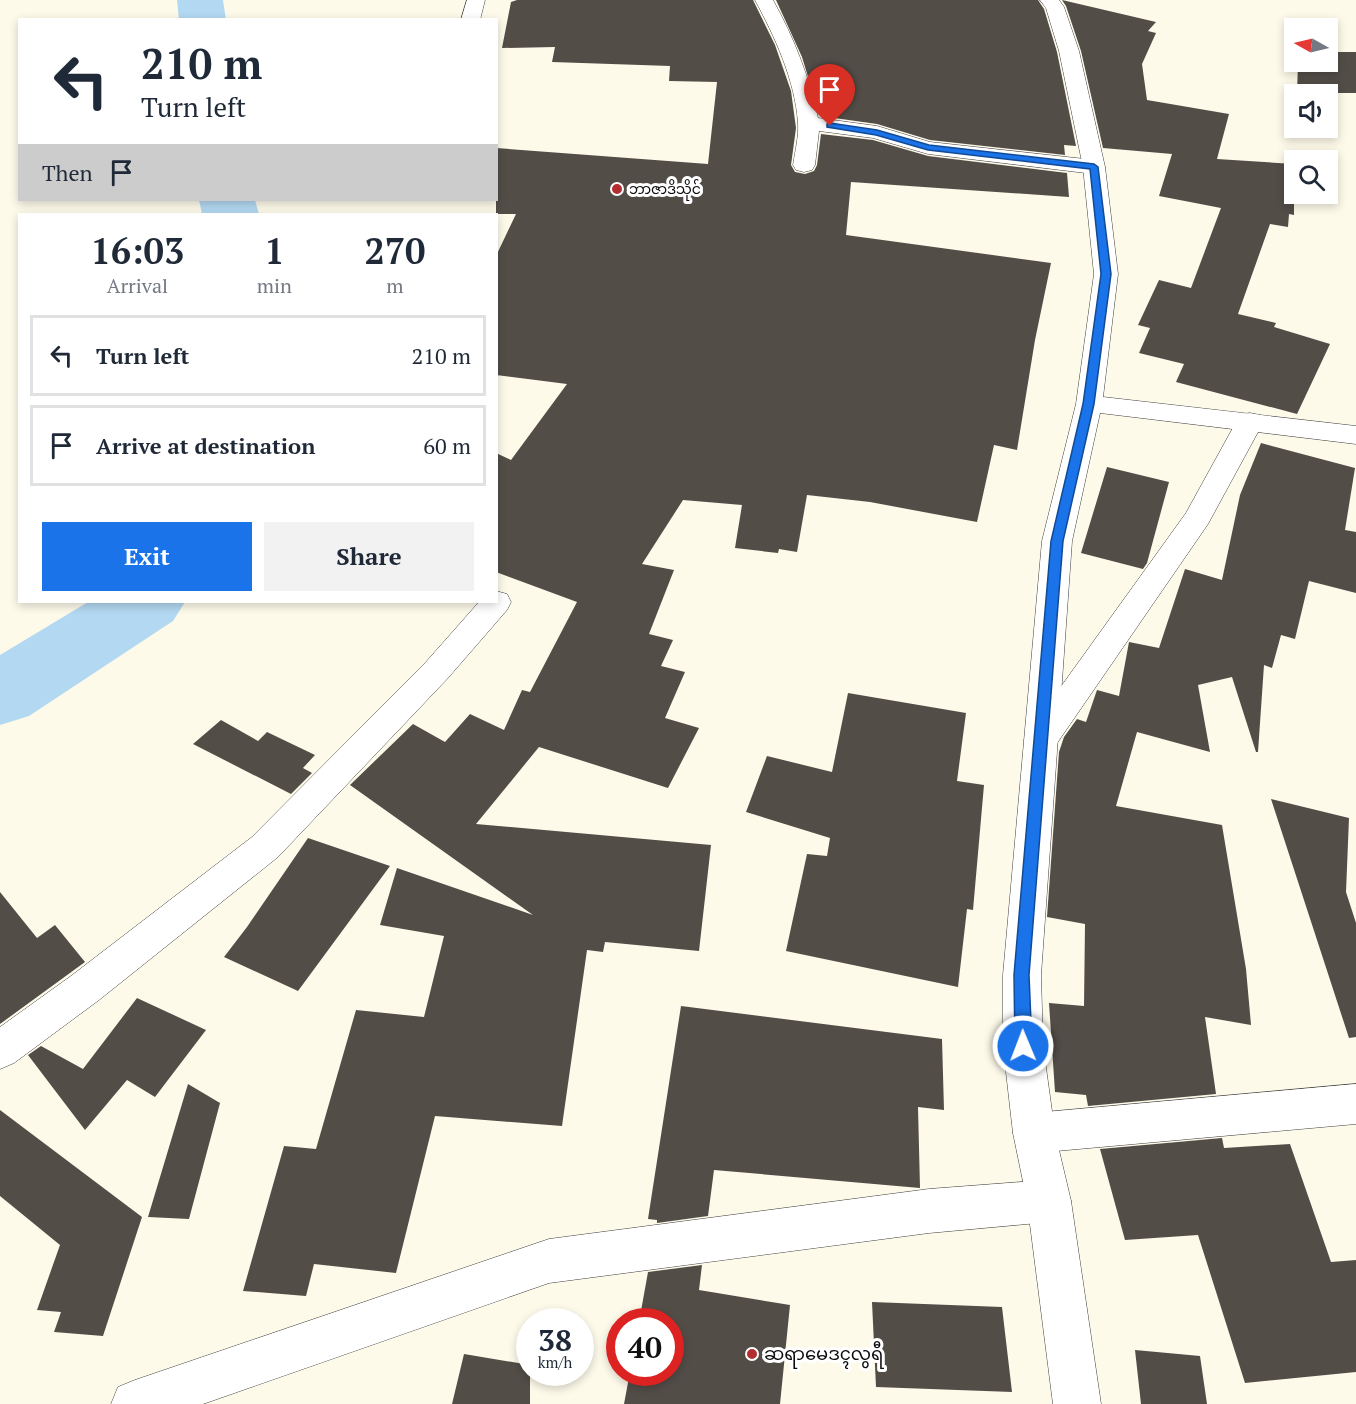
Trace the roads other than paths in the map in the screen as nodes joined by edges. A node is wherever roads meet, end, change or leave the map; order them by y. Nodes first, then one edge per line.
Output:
1 (476, 0) edge
2 (764, 0) edge
3 (1049, 0) edge
4 (471, 18) edge
5 (809, 124) junction
6 (804, 165) dead end
7 (1094, 167) junction
8 (1089, 404) junction
9 (1250, 420) junction
10 (1356, 435) edge
11 (495, 603) edge
12 (1041, 740) junction
13 (0, 1050) edge
14 (1356, 1104) edge
15 (1034, 1133) junction
16 (1049, 1200) junction
17 (135, 1404) edge
18 (1077, 1404) edge

1 - 4 street
2 - 5 street
3 - 7 street
5 - 6 street
5 - 7 street
7 - 8 street
8 - 9 street
8 - 12 street
9 - 10 street
9 - 12 street
11 - 13 street
12 - 15 street
14 - 15 street
15 - 16 street
16 - 17 street
16 - 18 street

